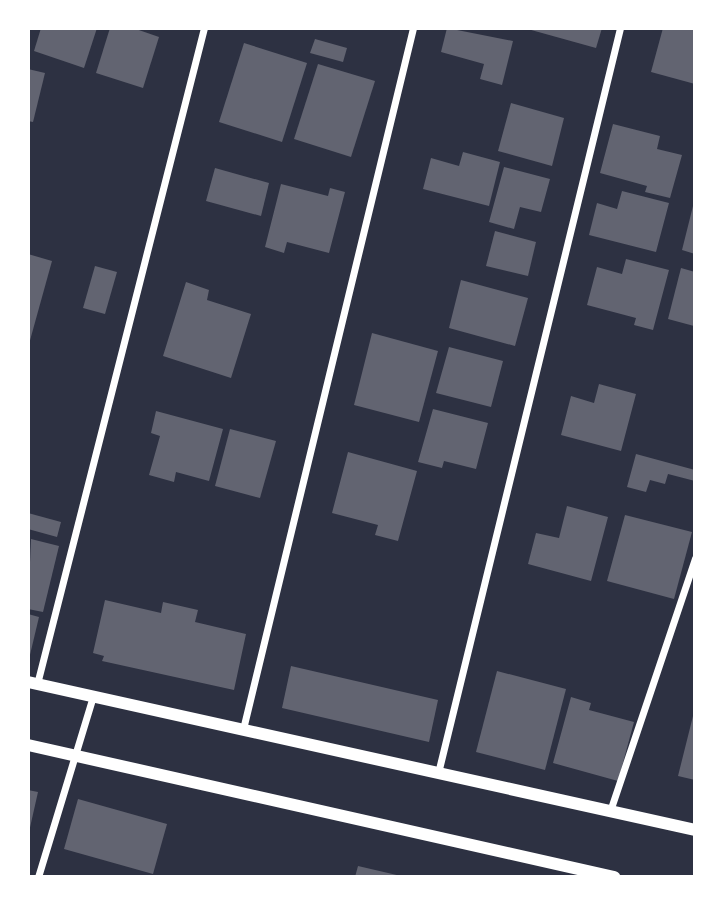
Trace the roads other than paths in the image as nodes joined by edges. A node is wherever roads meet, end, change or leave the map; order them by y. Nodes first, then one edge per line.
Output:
1 (204, 28) edge
2 (413, 28) edge
3 (620, 28) edge
4 (695, 558) edge
5 (33, 683) edge
6 (93, 696) junction
7 (243, 729) junction
8 (28, 744) edge
9 (75, 755) junction
10 (438, 773) junction
11 (610, 811) junction
12 (695, 830) edge
13 (38, 877) edge
14 (614, 877) edge

1 - 5 street
2 - 7 street
3 - 10 street
4 - 11 street
5 - 6 street
6 - 7 street
6 - 9 street
7 - 10 street
8 - 9 street
9 - 13 street
9 - 14 street
10 - 11 street
11 - 12 street

